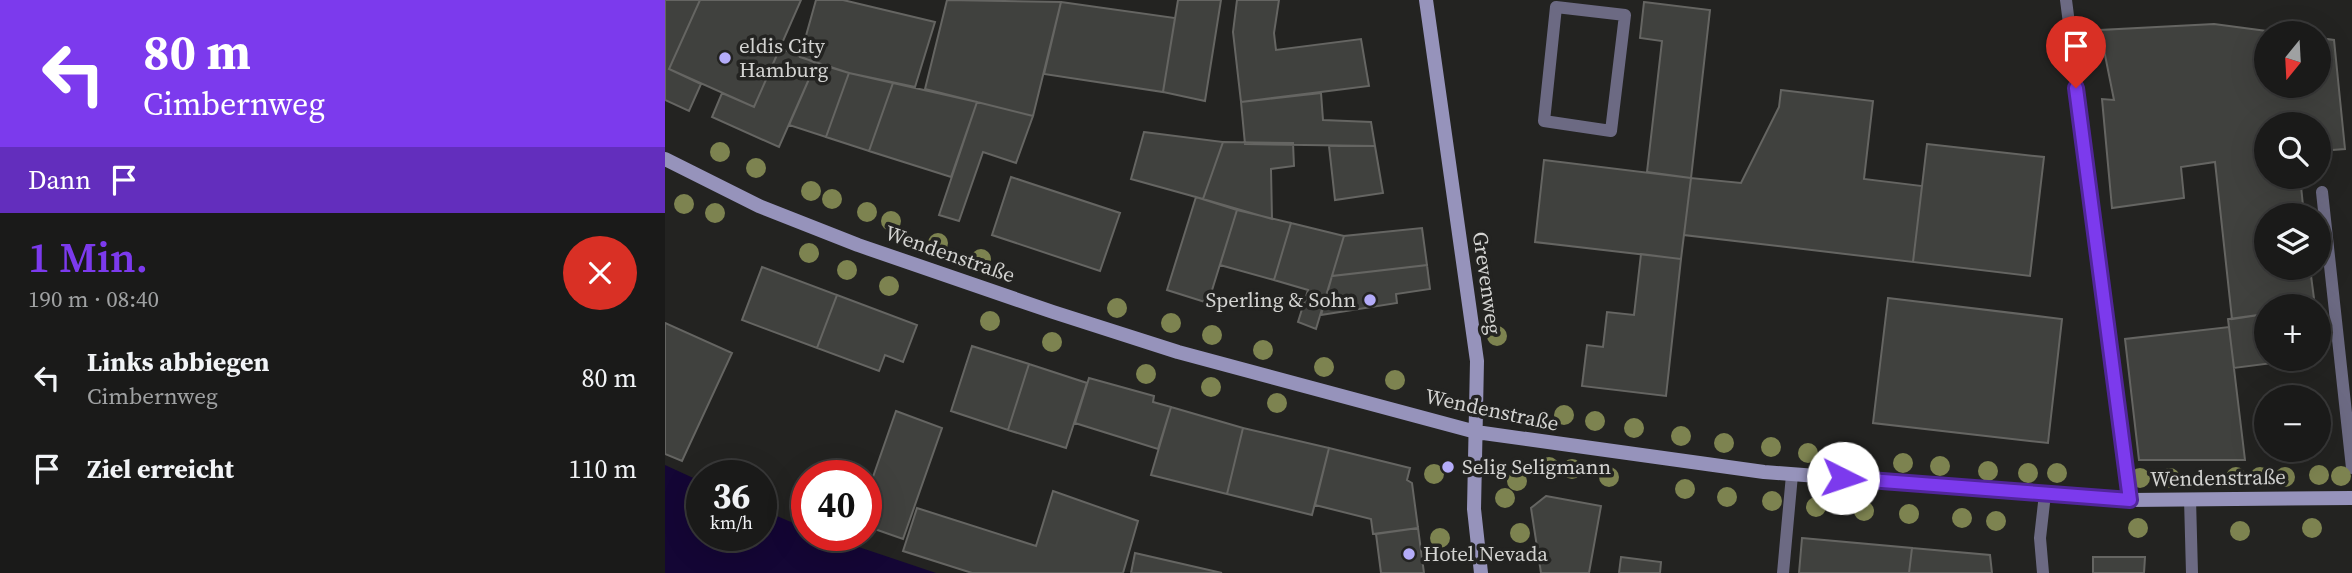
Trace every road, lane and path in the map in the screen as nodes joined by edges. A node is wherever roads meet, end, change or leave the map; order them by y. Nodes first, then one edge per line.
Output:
1 (1426, 0) edge
2 (2066, 0) edge
3 (1571, 4) edge
4 (665, 159) edge
5 (2322, 192) dead end
6 (1476, 432) junction
7 (2352, 468) edge
8 (1792, 475) junction
9 (2045, 494) junction
10 (2352, 498) edge
11 (2190, 499) junction
12 (2130, 500) junction
13 (1481, 573) edge
14 (1783, 573) edge
15 (2043, 573) edge
16 (2192, 573) edge

1 - 6 street, Grevenweg
2 - 12 lane
3 - 3 lane
4 - 6 street, Wendenstraße
5 - 7 lane
6 - 8 street, Wendenstraße
6 - 13 street, Grevenweg
8 - 9 street, Wendenstraße
8 - 14 lane
9 - 12 street, Wendenstraße
9 - 15 lane
10 - 11 street, Wendenstraße
11 - 12 street, Wendenstraße
11 - 16 lane

